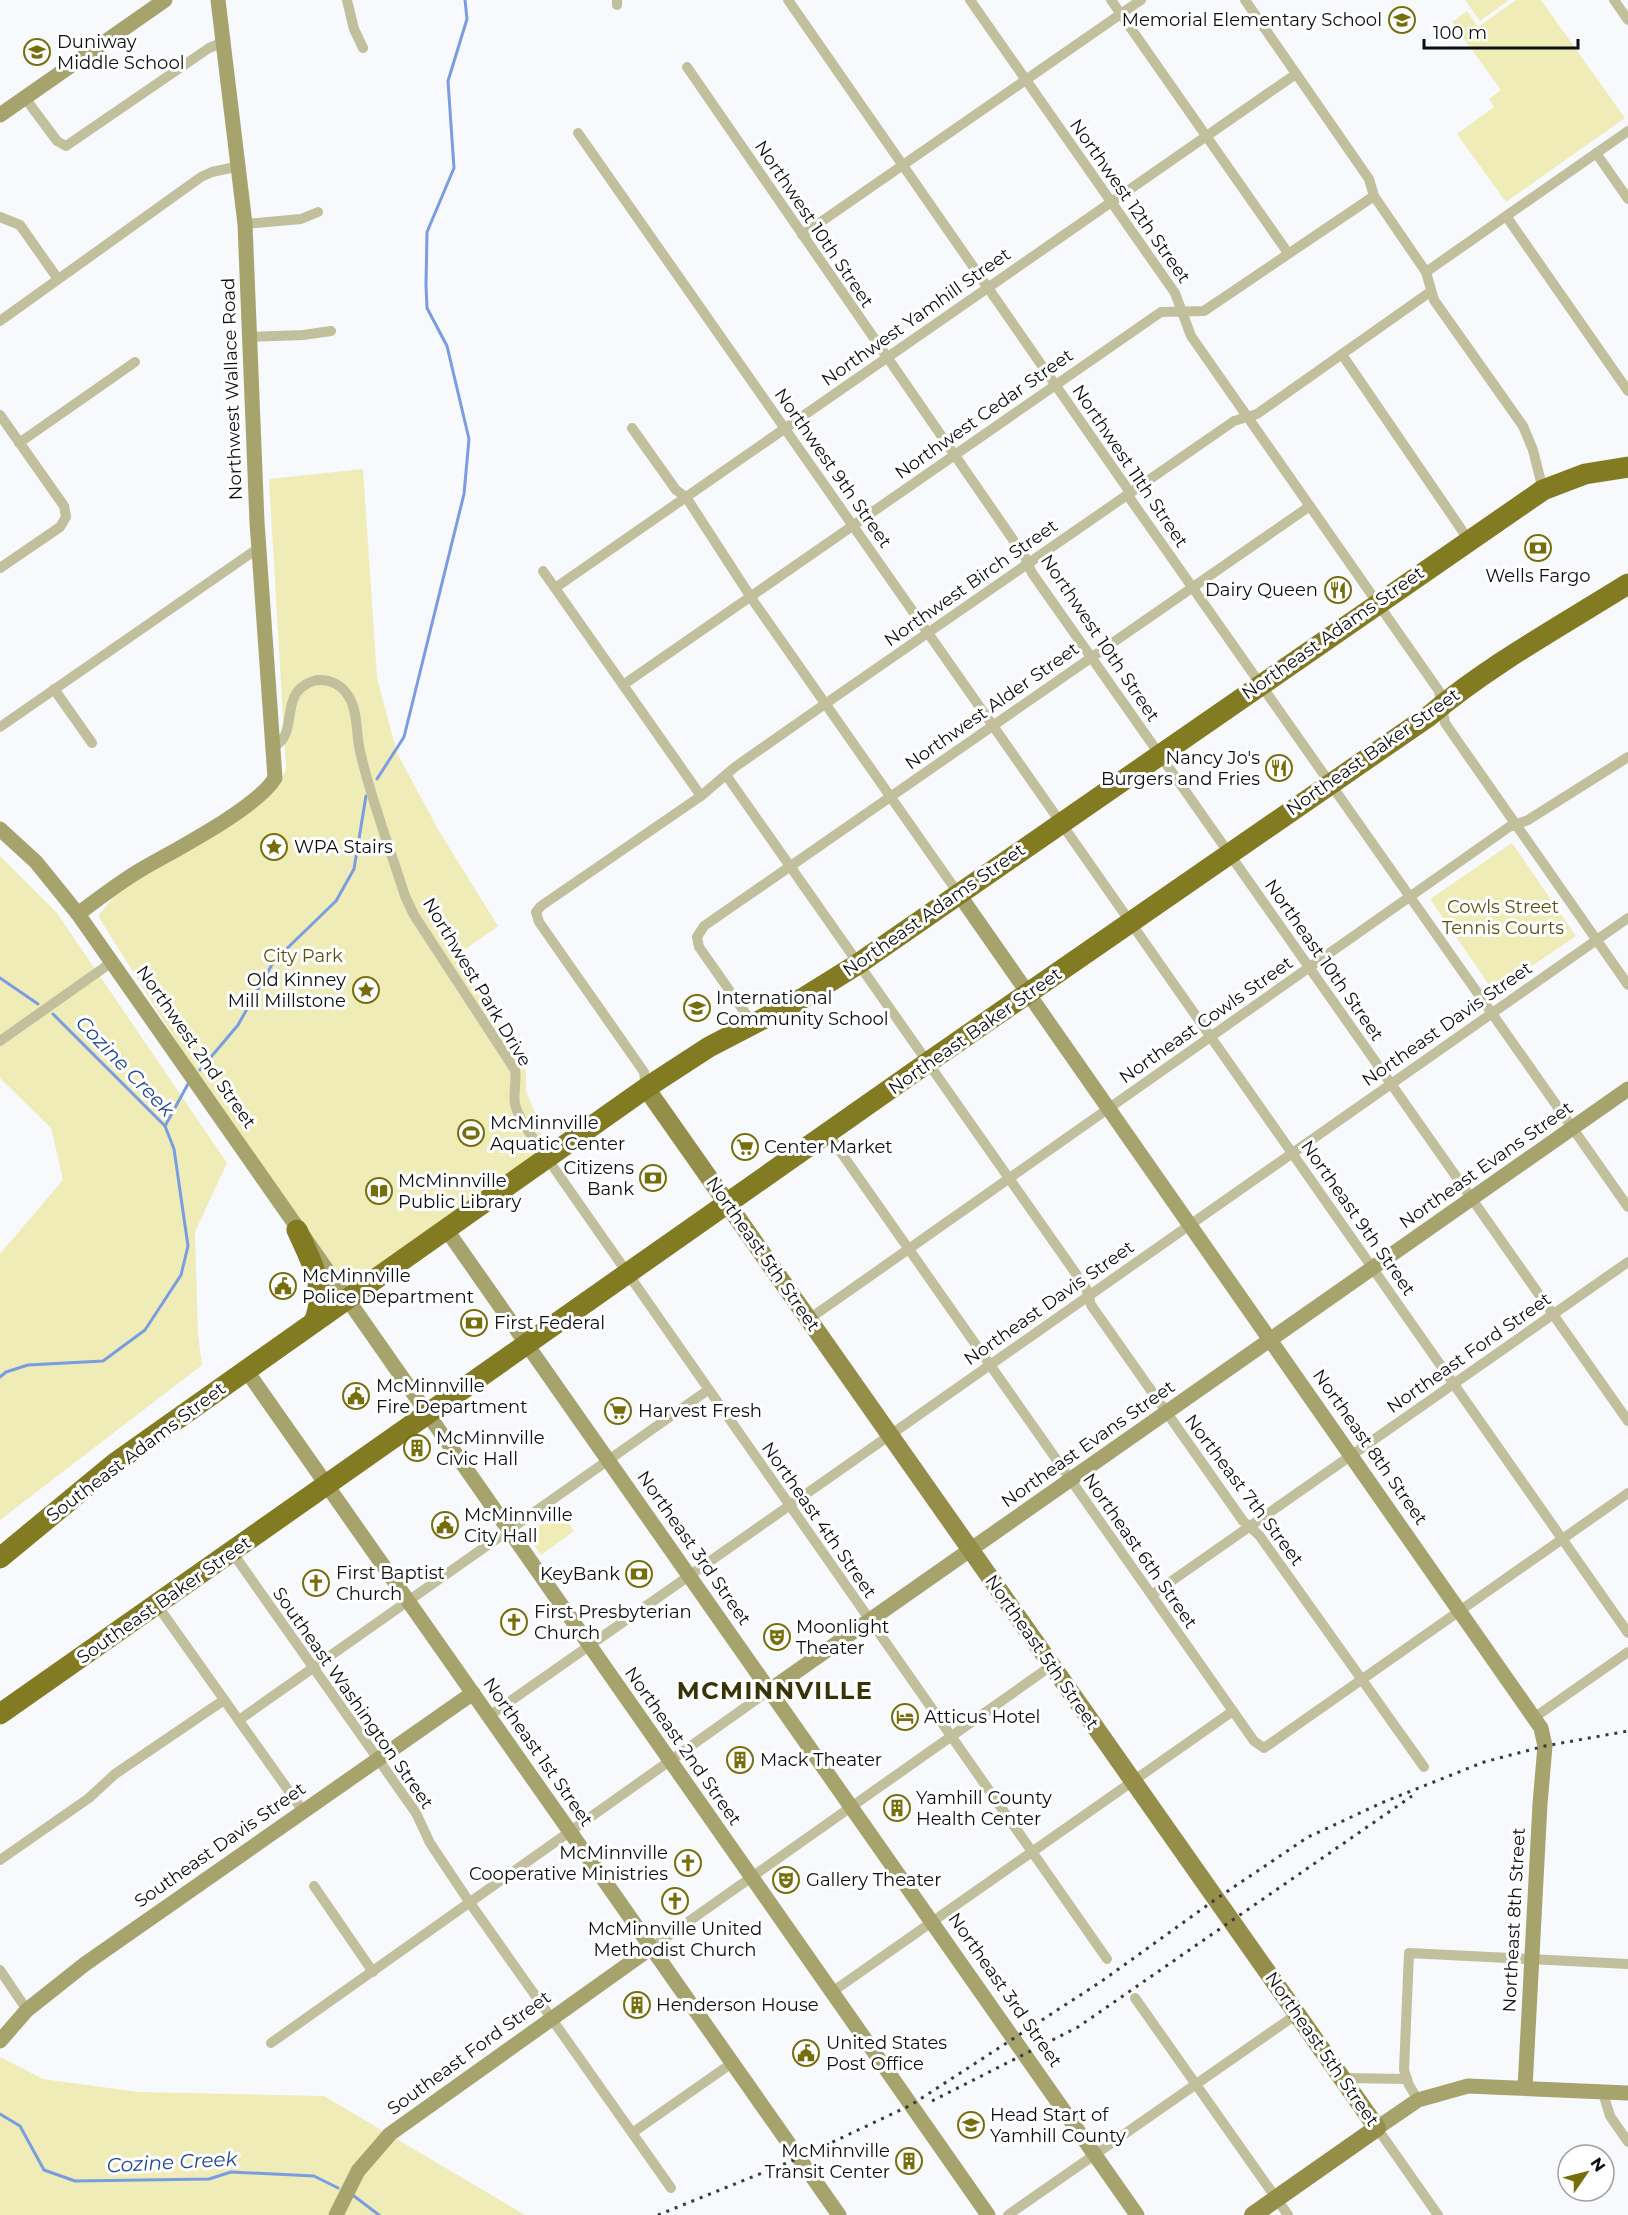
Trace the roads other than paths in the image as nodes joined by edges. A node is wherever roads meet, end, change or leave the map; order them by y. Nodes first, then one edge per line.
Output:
1 (165, 0) edge
2 (218, 0) edge
3 (347, 0) edge
4 (788, 0) edge
5 (970, 0) edge
6 (1110, 0) edge
7 (1141, 0) edge
8 (1245, 0) edge
9 (1614, 0) edge
10 (1120, 14) junction
11 (1628, 20) edge
12 (224, 42) junction
13 (363, 48) dead end
14 (687, 67) dead end
15 (1296, 74) junction
16 (1026, 81) junction
17 (25, 98) junction
18 (0, 115) edge
19 (1628, 131) edge
20 (578, 133) dead end
21 (1206, 136) junction
22 (1596, 153) junction
23 (902, 165) junction
24 (240, 166) junction
25 (1374, 196) junction
26 (1628, 199) edge
27 (1111, 202) junction
28 (318, 212) dead end
29 (1506, 216) junction
30 (0, 217) edge
31 (245, 225) junction
32 (802, 235) junction
33 (1288, 253) junction
34 (1426, 272) junction
35 (58, 279) junction
36 (988, 288) junction
37 (1430, 292) junction
38 (1183, 312) junction
39 (0, 321) edge
40 (331, 331) dead end
41 (250, 337) junction
42 (1342, 356) junction
43 (886, 358) junction
44 (135, 362) dead end
45 (1055, 384) junction
46 (1626, 385) edge
47 (0, 415) edge
48 (1248, 417) junction
49 (632, 428) dead end
50 (785, 429) junction
51 (20, 443) junction
52 (955, 455) junction
53 (1628, 467) edge
54 (1543, 489) junction
55 (1130, 494) junction
56 (686, 497) junction
57 (1310, 506) junction
58 (852, 525) junction
59 (1468, 539) junction
60 (260, 547) junction
61 (1028, 563) junction
62 (0, 568) edge
63 (1628, 570) edge
64 (543, 571) dead end
65 (1628, 584) edge
66 (555, 588) junction
67 (1193, 588) junction
68 (752, 595) junction
69 (1377, 603) junction
70 (928, 633) junction
71 (1531, 643) junction
72 (1092, 657) junction
73 (1260, 684) junction
74 (623, 685) junction
75 (54, 689) junction
76 (825, 704) junction
77 (1441, 705) junction
78 (993, 726) junction
79 (0, 727) edge
80 (92, 743) dead end
81 (273, 747) junction
82 (1159, 754) junction
83 (1626, 762) edge
84 (726, 775) junction
85 (1330, 783) junction
86 (701, 796) junction
87 (892, 796) junction
88 (1060, 822) junction
89 (1516, 825) junction
90 (0, 829) edge
91 (1229, 853) junction
92 (789, 867) junction
93 (958, 893) junction
94 (1410, 897) junction
95 (78, 914) junction
96 (1628, 918) edge
97 (1130, 922) junction
98 (1597, 939) junction
99 (112, 962) junction
100 (858, 964) junction
101 (1309, 968) junction
102 (1628, 985) edge
103 (1029, 993) junction
104 (1492, 1013) junction
105 (753, 1024) junction
106 (1211, 1037) junction
107 (0, 1041) edge
108 (927, 1063) junction
109 (1391, 1084) junction
110 (646, 1088) junction
111 (1628, 1089) edge
112 (1109, 1109) junction
113 (1572, 1128) junction
114 (828, 1134) junction
115 (1292, 1153) junction
116 (547, 1158) junction
117 (1009, 1179) junction
118 (1472, 1199) junction
119 (728, 1203) junction
120 (1628, 1207) edge
121 (1190, 1224) junction
122 (446, 1229) junction
123 (297, 1230) junction
124 (909, 1249) junction
125 (1628, 1262) edge
126 (1373, 1268) junction
127 (627, 1274) junction
128 (1088, 1296) junction
129 (346, 1299) junction
130 (1553, 1314) junction
131 (809, 1319) junction
132 (314, 1322) junction
133 (1271, 1340) junction
134 (527, 1345) junction
135 (990, 1365) junction
136 (246, 1370) junction
137 (1454, 1384) junction
138 (708, 1390) junction
139 (1167, 1413) junction
140 (427, 1414) junction
141 (1628, 1421) edge
142 (890, 1434) junction
143 (1352, 1455) junction
144 (609, 1461) junction
145 (1071, 1480) junction
146 (327, 1485) junction
147 (1628, 1493) edge
148 (788, 1506) junction
149 (1250, 1527) junction
150 (508, 1531) junction
151 (1562, 1539) junction
152 (970, 1550) junction
153 (232, 1552) junction
154 (0, 1558) edge
155 (690, 1575) junction
156 (1153, 1594) junction
157 (408, 1600) junction
158 (157, 1605) junction
159 (1460, 1610) junction
160 (869, 1621) junction
161 (1628, 1633) edge
162 (589, 1646) junction
163 (1628, 1652) edge
164 (1052, 1666) junction
165 (313, 1668) junction
166 (1362, 1679) junction
167 (770, 1690) junction
168 (473, 1693) junction
169 (224, 1700) junction
170 (1233, 1711) junction
171 (0, 1714) edge
172 (489, 1716) junction
173 (1535, 1717) junction
174 (239, 1720) junction
175 (952, 1737) junction
176 (378, 1759) junction
177 (669, 1761) junction
178 (1424, 1767) dead end
179 (1134, 1782) junction
180 (851, 1806) junction
181 (303, 1811) junction
182 (570, 1831) junction
183 (1033, 1853) junction
184 (0, 1860) edge
185 (752, 1877) junction
186 (314, 1886) dead end
187 (470, 1903) junction
188 (934, 1923) junction
189 (651, 1948) junction
190 (1532, 1958) junction
191 (1107, 1959) dead end
192 (1628, 1964) edge
193 (0, 1970) edge
194 (373, 1972) junction
195 (832, 1992) junction
196 (1136, 1998) dead end
197 (27, 2010) junction
198 (1297, 2014) junction
199 (551, 2018) junction
200 (0, 2041) edge
201 (271, 2043) dead end
202 (732, 2063) junction
203 (1342, 2078) junction
204 (1407, 2079) junction
205 (1196, 2083) junction
206 (1525, 2088) junction
207 (1603, 2093) junction
208 (1628, 2093) edge
209 (1418, 2100) junction
210 (1377, 2128) junction
211 (632, 2133) junction
212 (1628, 2142) edge
213 (1095, 2154) junction
214 (671, 2188) dead end
215 (1276, 2198) junction
216 (336, 2215) edge
217 (839, 2215) edge
218 (988, 2215) edge
219 (1008, 2215) edge
220 (1137, 2215) edge
221 (1253, 2215) edge
222 (1288, 2215) edge
223 (1438, 2215) edge

1 - 17 street
2 - 12 street, Northwest Wallace Road
3 - 13 street
4 - 23 street, Northwest 11th Street
5 - 16 street, Northwest 12th Street
6 - 10 street
7 - 10 street
8 - 15 street
9 - 11 street
10 - 16 street
10 - 21 street
12 - 17 street
12 - 24 street, Northwest Wallace Road
14 - 32 street, Northwest 10th Street
15 - 21 street, Northwest Yamhill Street
15 - 25 street
16 - 23 street
16 - 27 street, Northwest 12th Street
17 - 18 street
19 - 22 street
20 - 50 street, Northwest 9th Street
21 - 27 street, Northwest Yamhill Street
21 - 33 street
22 - 26 street
22 - 29 street
23 - 32 street
23 - 36 street, Northwest 11th Street
24 - 31 street, Northwest Wallace Road
24 - 35 street
25 - 33 street, Northwest Cedar Street
25 - 34 street
27 - 36 street, Northwest Yamhill Street
27 - 38 street, Northwest 12th Street
28 - 31 street
29 - 34 street
29 - 46 street
30 - 35 street
31 - 41 street, Northwest Wallace Road
32 - 43 street, Northwest 10th Street
33 - 38 street, Northwest Cedar Street
34 - 37 street
35 - 39 street
36 - 43 street, Northwest Yamhill Street
36 - 45 street, Northwest 11th Street
37 - 42 street, Northwest Birch Street
37 - 54 street
38 - 45 street, Northwest Cedar Street
38 - 48 street, Northwest 12th Street
40 - 41 street
41 - 60 street, Northwest Wallace Road
42 - 48 street, Northwest Birch Street
42 - 59 street
43 - 50 street, Northwest Yamhill Street
43 - 52 street, Northwest 10th Street
44 - 51 street
45 - 52 street, Northwest Cedar Street
45 - 55 street, Northwest 11th Street
47 - 51 street
48 - 55 street, Northwest Birch Street
48 - 57 street, Northwest 12th Street
49 - 56 street
50 - 56 street, Northwest Yamhill Street
50 - 58 street, Northwest 9th Street
51 - 62 street
52 - 58 street, Northwest Cedar Street
52 - 61 street, Northwest 10th Street
53 - 54 highway, Northeast Adams Street
54 - 59 highway, Northeast Adams Street
55 - 61 street, Northwest Birch Street
55 - 67 street, Northwest 11th Street
56 - 66 street, Northwest Yamhill Street
56 - 68 street
57 - 67 street, Northwest Alder Street
57 - 69 street, Northwest 12th Street
58 - 68 street, Northwest Cedar Street
58 - 70 street, Northwest 9th Street
59 - 69 highway, Northeast Adams Street
60 - 75 street
60 - 81 street, Northwest Wallace Road
61 - 70 street, Northwest Birch Street
61 - 72 street, Northwest 10th Street
63 - 71 highway
64 - 66 street
65 - 71 highway, Northeast Baker Street
66 - 74 street
67 - 72 street, Northwest Alder Street
67 - 73 street, Northwest 11th Street
68 - 74 street, Northwest Cedar Street
68 - 76 street
69 - 73 highway, Northeast Adams Street
69 - 77 street, Northwest 12th Street
70 - 76 street, Northwest Birch Street
70 - 78 street, Northwest 9th Street
71 - 77 highway, Northeast Baker Street
72 - 78 street, Northwest Alder Street
72 - 82 street, Northwest 10th Street
73 - 82 highway, Northeast Adams Street
73 - 85 street, Northwest 11th Street
74 - 86 street
75 - 79 street
75 - 80 street
76 - 84 street, Northwest Birch Street
76 - 87 street
77 - 85 highway, Northeast Baker Street
77 - 89 street, Northwest 12th Street
78 - 87 street, Northwest Alder Street
78 - 88 street, Northwest 9th Street
81 - 95 street, Northwest Wallace Road
81 - 116 street, Northwest Park Drive
82 - 88 highway, Northeast Adams Street
82 - 91 street, Northeast 10th Street
83 - 89 street, Northeast Cowls Street
84 - 86 street, Northwest Birch Street
84 - 92 street, Northeast 7th Street
85 - 91 highway, Northeast Baker Street
85 - 94 street, Northwest 11th Street
86 - 110 street, Northwest Birch Street
87 - 92 street, Northwest Alder Street
87 - 93 street
88 - 93 highway, Northeast Adams Street
88 - 97 street, Northeast 9th Street
89 - 94 street, Northeast Cowls Street
89 - 98 street, Northwest 12th Street
90 - 95 street, Northwest 2nd Street
91 - 97 highway, Northeast Baker Street
91 - 101 street, Northeast 10th Street
92 - 100 street, Northeast 7th Street
92 - 105 street, Northwest Alder Street
93 - 100 highway, Northeast Adams Street
93 - 103 street, Northeast 8th Street
94 - 101 street, Northeast Cowls Street
94 - 104 street, Northwest 11th Street
95 - 99 street, Northwest 2nd Street
96 - 98 street, Northeast Davis Street
97 - 103 highway, Northeast Baker Street
97 - 106 street, Northeast 9th Street
98 - 102 street, Northwest 12th Street
98 - 104 street, Northeast Davis Street
99 - 107 street
99 - 123 street, Northwest 2nd Street
100 - 105 highway, Northeast Adams Street
100 - 108 street, Northeast 7th Street
101 - 106 street, Northeast Cowls Street
101 - 109 street, Northeast 10th Street
103 - 108 highway, Northeast Baker Street
103 - 112 street, Northeast 8th Street
104 - 109 street, Northeast Davis Street
104 - 113 street, Northwest 11th Street
105 - 110 highway, Northeast Adams Street
106 - 112 street, Northeast Cowls Street
106 - 115 street, Northeast 9th Street
108 - 114 highway, Northeast Baker Street
108 - 117 street, Northeast 7th Street
109 - 115 street, Northeast Davis Street
109 - 118 street, Northeast 10th Street
110 - 116 highway, Northeast Adams Street
110 - 119 main road, Northeast 5th Street
111 - 113 street, Northeast Evans Street
112 - 117 street, Northeast Cowls Street
112 - 121 street, Northeast 8th Street
113 - 118 street, Northeast Evans Street
113 - 120 street, Northwest 11th Street
114 - 119 highway, Northeast Baker Street
114 - 124 street, Northeast 6th Street
115 - 121 street, Northeast Davis Street
115 - 126 street, Northeast 9th Street
116 - 122 highway, Northeast Adams Street
116 - 127 street, Northeast 4th Street
117 - 124 street, Northeast Cowls Street
117 - 128 street, Northeast 7th Street
118 - 126 street, Northeast Evans Street
118 - 130 street, Northeast 10th Street
119 - 127 highway, Northeast Baker Street
119 - 131 main road, Northeast 5th Street
121 - 128 street, Northeast Davis Street
121 - 133 street, Northeast 8th Street
122 - 129 highway, Northeast Adams Street
122 - 134 street, Northeast 3rd Street
123 - 129 street, Northwest 2nd Street
123 - 132 highway
124 - 131 street, Northeast Cowls Street
124 - 135 street, Northeast 6th Street
125 - 130 street, Northeast Ford Street
126 - 133 street, Northeast Evans Street
126 - 137 street, Northeast 9th Street
127 - 134 highway, Northeast Baker Street
127 - 138 street, Northeast 4th Street
128 - 135 street, Northeast Davis Street
128 - 139 street, Northeast 7th Street
129 - 132 highway, Northeast Adams Street
129 - 140 street, Northeast 2nd Street
130 - 137 street, Northeast Ford Street
130 - 141 street, Northeast 10th Street
131 - 142 main road, Northeast 5th Street
132 - 136 highway, Northeast Adams Street
133 - 139 street, Northeast Evans Street
133 - 143 street, Northeast 8th Street
134 - 140 highway, Northeast Baker Street
134 - 144 street, Northeast 3rd Street
135 - 142 street, Northeast Davis Street
135 - 145 street, Northeast 6th Street
136 - 146 street, Northeast 1st Street
136 - 154 highway, Southeast Adams Street
137 - 143 street, Northeast Ford Street
137 - 151 street, Northeast 9th Street
138 - 144 street
138 - 148 street, Northeast 4th Street
139 - 145 street, Northeast Evans Street
139 - 149 street, Northeast 7th Street
140 - 146 highway, Northeast Baker Street
140 - 150 street, Northeast 2nd Street
142 - 148 street, Northeast Davis Street
142 - 152 main road, Northeast 5th Street
143 - 149 street, Northeast Ford Street
143 - 159 street, Northeast 8th Street
144 - 150 street
144 - 155 street, Northeast 3rd Street
145 - 152 street, Northeast Evans Street
145 - 156 street, Northeast 6th Street
146 - 153 highway, Southeast Baker Street
146 - 157 street, Northeast 1st Street
147 - 151 street
148 - 155 street, Northeast Davis Street
148 - 160 street, Northeast 4th Street
149 - 156 street, Northeast Ford Street
149 - 166 street, Northeast 7th Street
150 - 157 street
150 - 162 street, Northeast 2nd Street
151 - 159 street
151 - 161 street, Northeast 9th Street
152 - 160 street, Northeast Evans Street
152 - 164 main road, Northeast 5th Street
153 - 158 highway, Southeast Baker Street
153 - 165 street, Southeast Washington Street
155 - 162 street, Northeast Davis Street
155 - 167 street, Northeast 3rd Street
156 - 170 street, Northeast 6th Street
157 - 165 street
157 - 168 street, Northeast 1st Street
158 - 169 street
158 - 171 highway, Southeast Baker Street
159 - 166 street
159 - 173 street, Northeast 8th Street
160 - 167 street, Northeast Evans Street
160 - 175 street, Northeast 4th Street
162 - 172 street, Northeast Davis Street
162 - 177 street, Northeast 2nd Street
163 - 173 street
164 - 175 street
164 - 179 main road, Northeast 5th Street
165 - 174 street
165 - 176 street, Southeast Washington Street
166 - 170 street, Northeast 6th Street
166 - 178 street, Northeast 7th Street
167 - 177 street, Northeast Evans Street
167 - 180 street, Northeast 3rd Street
168 - 172 street, Northeast 1st Street
168 - 176 street, Southeast Davis Street
169 - 174 street
169 - 184 street
170 - 179 street
172 - 182 street, Northeast 1st Street
173 - 190 street, Northeast 8th Street
174 - 181 street
175 - 180 street
175 - 183 street, Northeast 4th Street
176 - 181 street, Southeast Davis Street
176 - 187 street, Southeast Washington Street
177 - 182 street, Northeast Evans Street
177 - 185 street, Northeast 2nd Street
179 - 183 street
179 - 198 main road, Northeast 5th Street
180 - 185 street
180 - 188 street, Northeast 3rd Street
181 - 197 street, Southeast Davis Street
182 - 187 street, Northeast Evans Street
182 - 189 street, Northeast 1st Street
183 - 188 street
183 - 191 street, Northeast 4th Street
185 - 189 street
185 - 195 street, Northeast 2nd Street
186 - 194 street
187 - 194 street, Northeast Evans Street
187 - 199 street, Southeast Washington Street
188 - 195 street
188 - 213 street, Northeast 3rd Street
189 - 199 street, Southeast Ford Street
189 - 202 street, Northeast 1st Street
190 - 192 street
190 - 204 street
190 - 206 street, Northeast 8th Street
193 - 197 street
194 - 201 street, Northeast Evans Street
195 - 218 street, Northeast 2nd Street
196 - 205 street
197 - 200 street, Southeast Davis Street
198 - 203 main road, Northeast 5th Street
198 - 205 street
199 - 211 street, Southeast Washington Street
199 - 216 street, Southeast Ford Street
202 - 211 street
202 - 217 street, Northeast 1st Street
203 - 204 street
203 - 210 main road, Northeast 5th Street
204 - 209 street
205 - 213 street
205 - 215 street
206 - 207 street
206 - 209 street
207 - 208 street
207 - 212 street
209 - 210 street
210 - 215 main road
210 - 223 street, Northeast 5th Street
211 - 214 street, Southeast Washington Street
213 - 219 street
213 - 220 street, Northeast 3rd Street
215 - 221 main road
215 - 222 street

